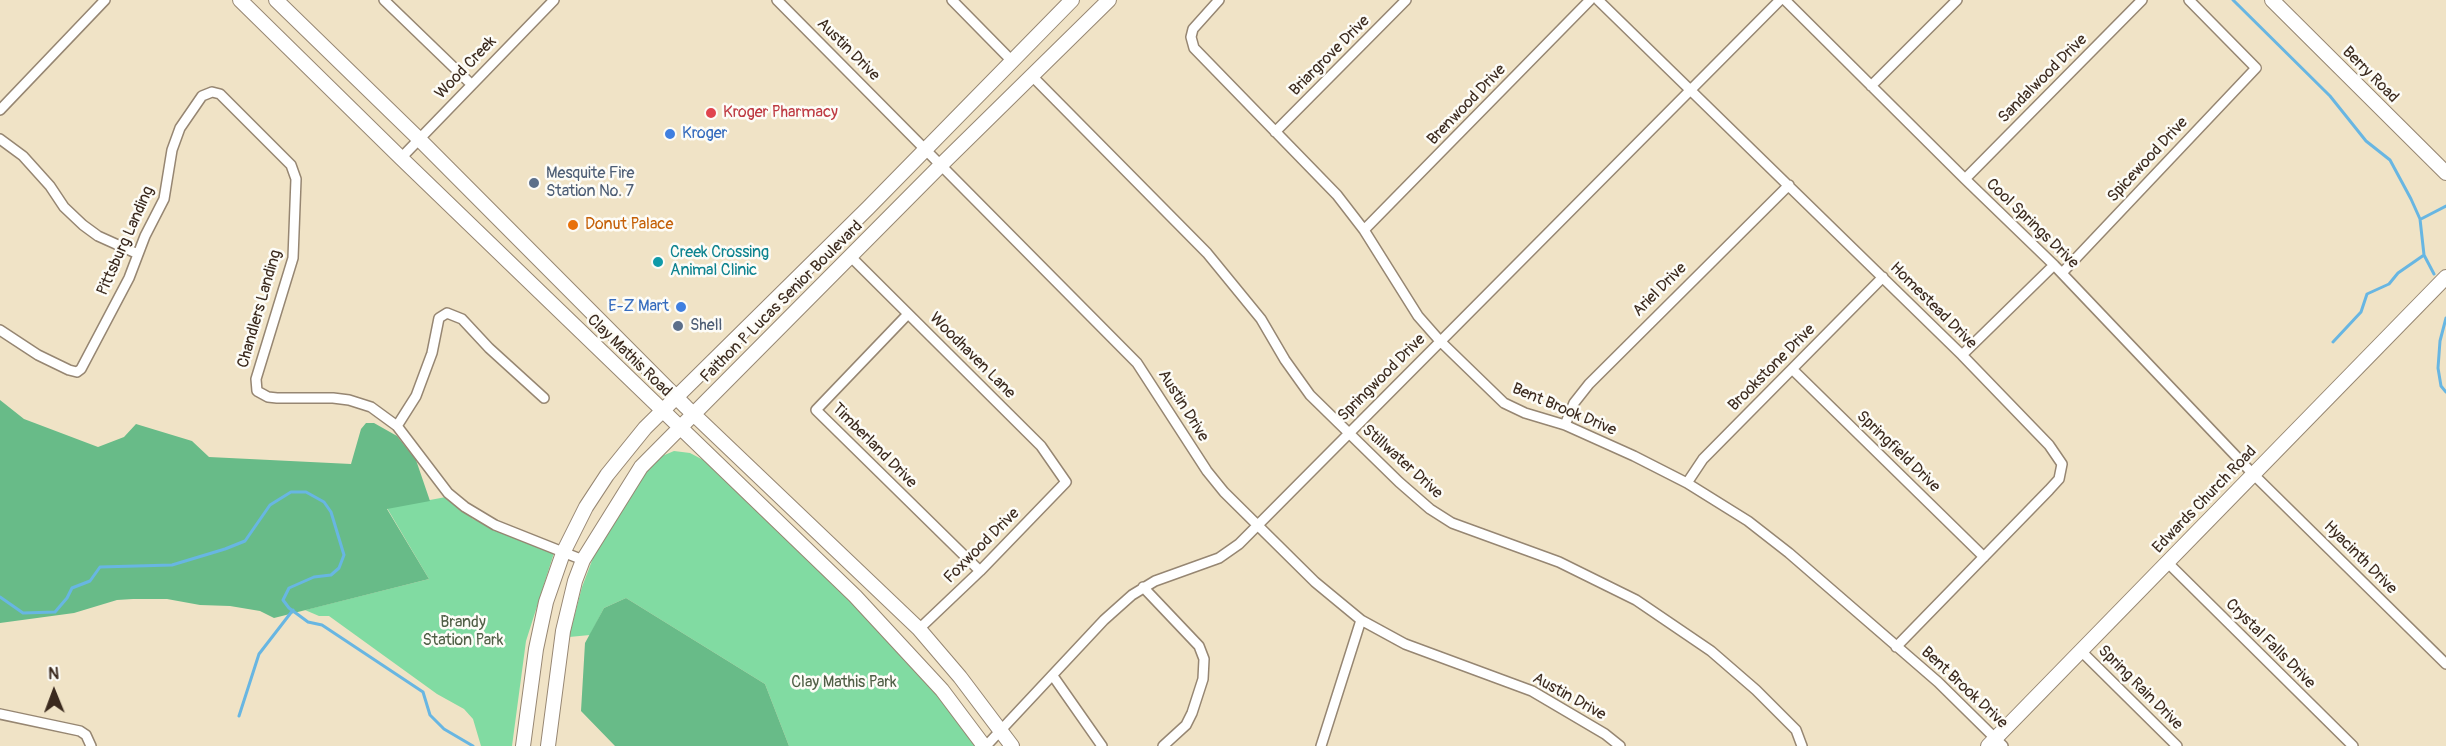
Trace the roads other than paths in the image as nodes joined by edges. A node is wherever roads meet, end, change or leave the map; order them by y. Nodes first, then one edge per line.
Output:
1 (105, 0) edge
2 (240, 0) edge
3 (276, 0) edge
4 (384, 0) edge
5 (554, 0) edge
6 (777, 0) edge
7 (952, 0) edge
8 (1072, 0) edge
9 (1109, 0) edge
10 (1220, 0) edge
11 (1406, 0) edge
12 (1590, 0) edge
13 (1598, 0) edge
14 (1780, 0) edge
15 (1785, 0) edge
16 (1957, 0) edge
17 (2142, 0) edge
18 (2188, 0) edge
19 (2272, 0) edge
20 (325, 47) junction
21 (1011, 60) junction
22 (306, 65) junction
23 (1032, 76) junction
24 (471, 84) junction
25 (1871, 86) junction
26 (1691, 90) junction
27 (212, 92) joint
28 (0, 110) edge
29 (1275, 132) junction
30 (0, 139) edge
31 (419, 139) junction
32 (925, 149) junction
33 (401, 158) junction
34 (941, 165) junction
35 (2446, 173) edge
36 (1965, 179) junction
37 (1789, 185) junction
38 (508, 227) junction
39 (1364, 230) junction
40 (491, 245) junction
41 (138, 254) junction
42 (850, 256) junction
43 (2054, 265) junction
44 (809, 266) junction
45 (2062, 273) junction
46 (2446, 277) edge
47 (1883, 278) junction
48 (825, 282) junction
49 (578, 297) junction
50 (562, 314) junction
51 (908, 314) junction
52 (0, 330) edge
53 (1440, 341) junction
54 (1962, 355) junction
55 (1792, 369) junction
56 (677, 397) junction
57 (544, 398) dead end
58 (663, 411) junction
59 (694, 413) junction
60 (1565, 425) junction
61 (397, 426) junction
62 (680, 428) junction
63 (1347, 433) junction
64 (2253, 474) junction
65 (1066, 482) joint
66 (1687, 483) junction
67 (1257, 525) junction
68 (562, 553) junction
69 (1984, 557) junction
70 (583, 560) junction
71 (2167, 562) junction
72 (980, 571) junction
73 (1143, 587) junction
74 (1361, 621) junction
75 (919, 629) junction
76 (1896, 647) junction
77 (2082, 651) junction
78 (2446, 664) edge
79 (1053, 676) junction
80 (0, 714) edge
81 (1001, 732) junction
82 (1996, 744) edge
83 (91, 745) edge
84 (523, 746) edge
85 (548, 746) edge
86 (985, 746) edge
87 (1012, 746) edge
88 (1102, 746) edge
89 (1163, 746) edge
90 (1321, 746) edge
91 (1620, 746) edge
92 (1802, 746) edge
93 (2177, 746) edge
94 (2353, 746) edge

1 - 28 street
2 - 22 main road, Clay Mathis Road
3 - 20 main road, Clay Mathis Road
4 - 24 street
5 - 24 street, Wood Creek
6 - 32 street, Austin Drive
7 - 21 street
8 - 21 main road, Faithon P Lucas Senior Boulevard
9 - 23 main road, Faithon P Lucas Senior Boulevard
10 - 29 street, Bent Brook Drive
11 - 29 street, Briargrove Drive
12 - 39 street, Brenwood Drive
13 - 26 street, Homestead Drive
14 - 26 street, Springwood Drive
15 - 25 street, Cool Springs Drive
16 - 25 street
17 - 36 street, Sandalwood Drive
18 - 45 street, Spicewood Drive
19 - 35 main road, Berry Road
20 - 22 main road
20 - 31 main road, Clay Mathis Road
21 - 32 main road, Faithon P Lucas Senior Boulevard
22 - 33 main road, Clay Mathis Road
23 - 34 main road, Faithon P Lucas Senior Boulevard
23 - 63 street, Stillwater Drive
24 - 31 street, Wood Creek
25 - 36 street, Cool Springs Drive
26 - 37 street, Homestead Drive
26 - 53 street, Springwood Drive
27 - 41 street, Pittsburg Landing
27 - 61 street, Chandlers Landing
29 - 39 street, Bent Brook Drive
30 - 41 street
31 - 33 street, Wood Creek
31 - 38 main road, Clay Mathis Road
32 - 34 street, Austin Drive
32 - 44 main road, Faithon P Lucas Senior Boulevard
33 - 40 main road, Clay Mathis Road
34 - 42 main road, Faithon P Lucas Senior Boulevard
34 - 67 street, Austin Drive
36 - 43 street, Cool Springs Drive
37 - 47 street, Homestead Drive
37 - 60 street, Ariel Drive
38 - 40 main road
38 - 49 main road, Clay Mathis Road
39 - 53 street, Bent Brook Drive
40 - 50 main road, Clay Mathis Road
41 - 52 street, Pittsburg Landing
42 - 48 main road, Faithon P Lucas Senior Boulevard
42 - 51 street, Woodhaven Lane
43 - 45 street, Cool Springs Drive
43 - 54 street
44 - 48 main road
44 - 56 main road, Faithon P Lucas Senior Boulevard
45 - 64 street, Cool Springs Drive
46 - 64 main road, Edwards Church Road
47 - 54 street, Homestead Drive
47 - 55 street, Brookstone Drive
48 - 59 main road, Faithon P Lucas Senior Boulevard
49 - 50 main road
49 - 56 main road, Clay Mathis Road
50 - 58 main road, Clay Mathis Road
51 - 65 street, Woodhaven Lane
51 - 72 street, Timberland Drive
53 - 60 street, Bent Brook Drive
53 - 63 street, Springwood Drive
54 - 69 street, Homestead Drive
55 - 66 street, Brookstone Drive
55 - 69 street, Springfield Drive
56 - 58 main road, Faithon P Lucas Senior Boulevard
56 - 59 main road, Clay Mathis Road
57 - 61 street
58 - 62 main road, Clay Mathis Road
58 - 68 main road, Faithon P Lucas Senior Boulevard
59 - 62 main road, Faithon P Lucas Senior Boulevard
59 - 75 main road, Clay Mathis Road
60 - 66 street, Bent Brook Drive
61 - 68 street
62 - 70 main road, Faithon P Lucas Senior Boulevard
62 - 86 main road, Clay Mathis Road
63 - 67 street, Springwood Drive
63 - 92 street, Stillwater Drive
64 - 71 main road, Edwards Church Road
64 - 78 street, Hyacinth Drive
65 - 72 street, Foxwood Drive
66 - 76 street, Bent Brook Drive
67 - 73 street, Springwood Drive
67 - 74 street, Austin Drive
68 - 70 street
68 - 84 main road, Faithon P Lucas Senior Boulevard
69 - 76 street, Homestead Drive
70 - 85 main road, Faithon P Lucas Senior Boulevard
71 - 77 main road, Edwards Church Road
71 - 94 street, Crystal Falls Drive
72 - 75 street, Foxwood Drive
73 - 79 street, Springwood Drive
73 - 89 street
74 - 90 street
74 - 91 street, Austin Drive
75 - 81 main road, Clay Mathis Road
76 - 82 street, Bent Brook Drive
77 - 82 main road, Edwards Church Road
77 - 93 street, Spring Rain Drive
79 - 81 street, Springwood Drive
79 - 88 street
80 - 83 street
81 - 86 street, Springwood Drive
81 - 87 main road, Clay Mathis Road

